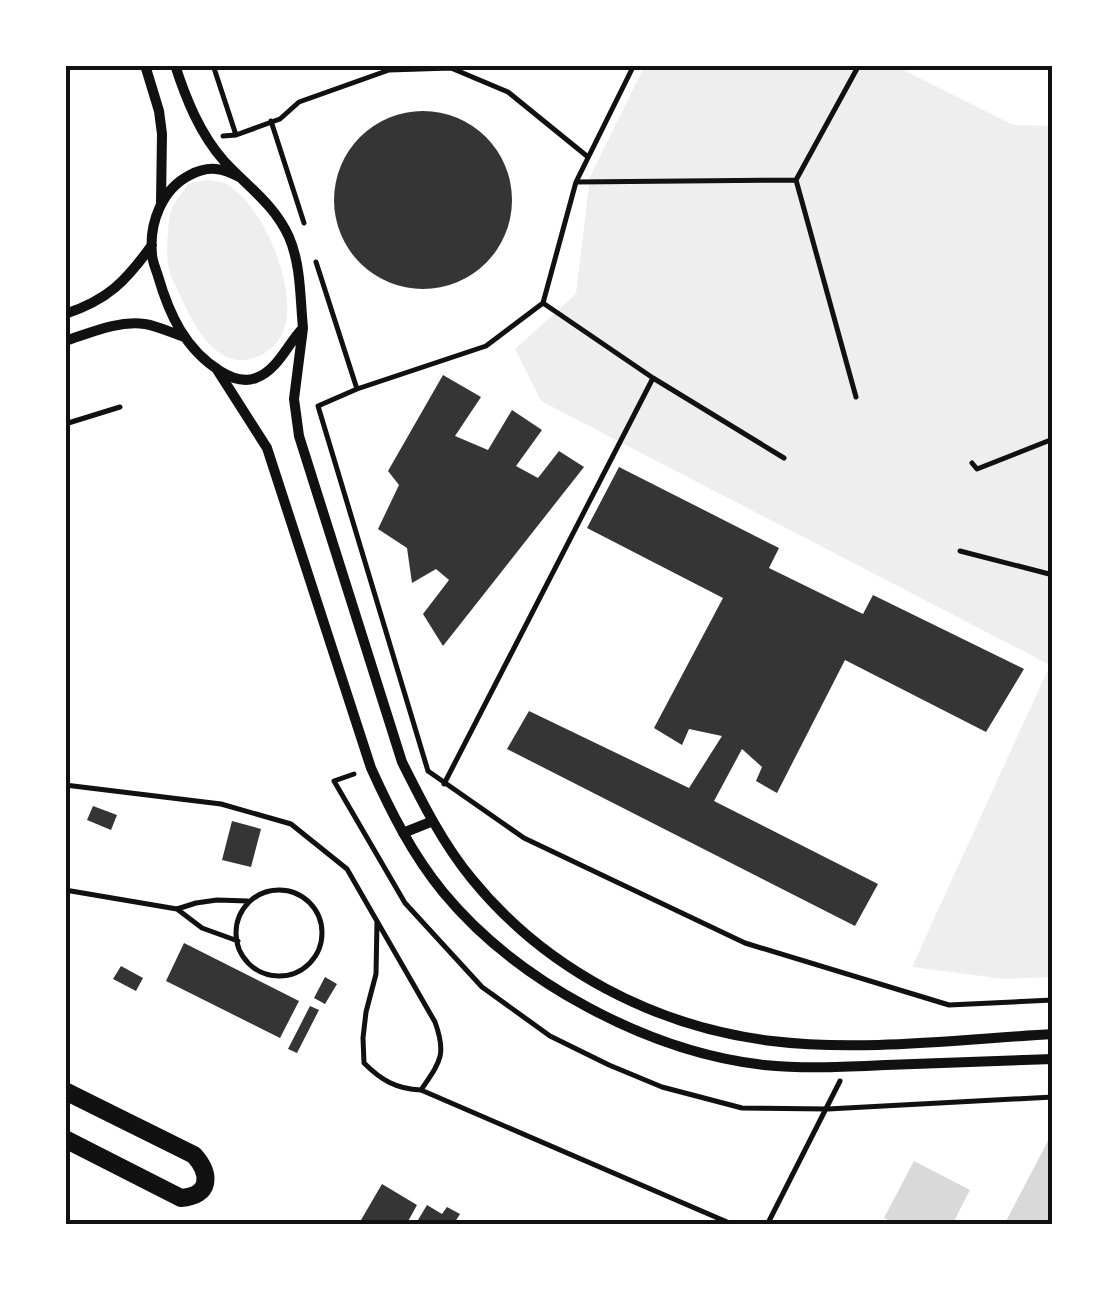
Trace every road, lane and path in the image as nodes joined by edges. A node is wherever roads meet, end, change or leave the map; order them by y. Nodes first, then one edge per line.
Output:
1 (145, 65) edge
2 (175, 65) edge
3 (214, 65) edge
4 (634, 65) edge
5 (859, 65) edge
6 (388, 68) edge
7 (236, 135) junction
8 (208, 138) junction
9 (588, 157) junction
10 (241, 178) junction
11 (796, 180) junction
12 (576, 182) junction
13 (162, 202) junction
14 (152, 245) junction
15 (543, 303) junction
16 (65, 314) edge
17 (303, 328) junction
18 (184, 338) junction
19 (65, 341) edge
20 (216, 368) junction
21 (653, 378) junction
22 (856, 397) dead end
23 (120, 406) dead end
24 (65, 424) edge
25 (1053, 439) edge
26 (784, 458) dead end
27 (972, 464) dead end
28 (960, 551) dead end
29 (1053, 575) edge
30 (444, 784) junction
31 (65, 785) edge
32 (432, 821) junction
33 (403, 832) junction
34 (65, 890) edge
35 (248, 901) junction
36 (177, 910) junction
37 (377, 921) junction
38 (238, 941) junction
39 (1053, 1000) edge
40 (1053, 1034) edge
41 (932, 1041) junction
42 (1053, 1058) edge
43 (915, 1064) junction
44 (846, 1067) junction
45 (421, 1090) junction
46 (65, 1091) edge
47 (65, 1139) edge
48 (734, 1225) edge
49 (767, 1225) edge

1 - 13 street
2 - 8 street
3 - 7 path
4 - 9 path
5 - 11 path
6 - 7 path
6 - 9 path
7 - 8 path
8 - 10 street
9 - 12 path
10 - 13 street
10 - 17 street
11 - 12 path
11 - 22 path
12 - 15 path
13 - 14 street
14 - 16 street
14 - 18 street
15 - 21 path
15 - 30 path
17 - 20 street
17 - 32 street
18 - 19 street
18 - 20 street
20 - 33 street
21 - 26 path
21 - 30 path
23 - 24 lane
25 - 27 path
28 - 29 path
30 - 39 path
31 - 37 lane
32 - 33 street
32 - 41 street
33 - 44 street
34 - 36 lane
35 - 36 lane
35 - 38 lane
35 - 38 lane
36 - 38 lane
37 - 45 lane
37 - 45 lane
40 - 41 street
41 - 43 street
42 - 43 street
43 - 44 street
44 - 49 path
45 - 48 lane
46 - 47 highway

